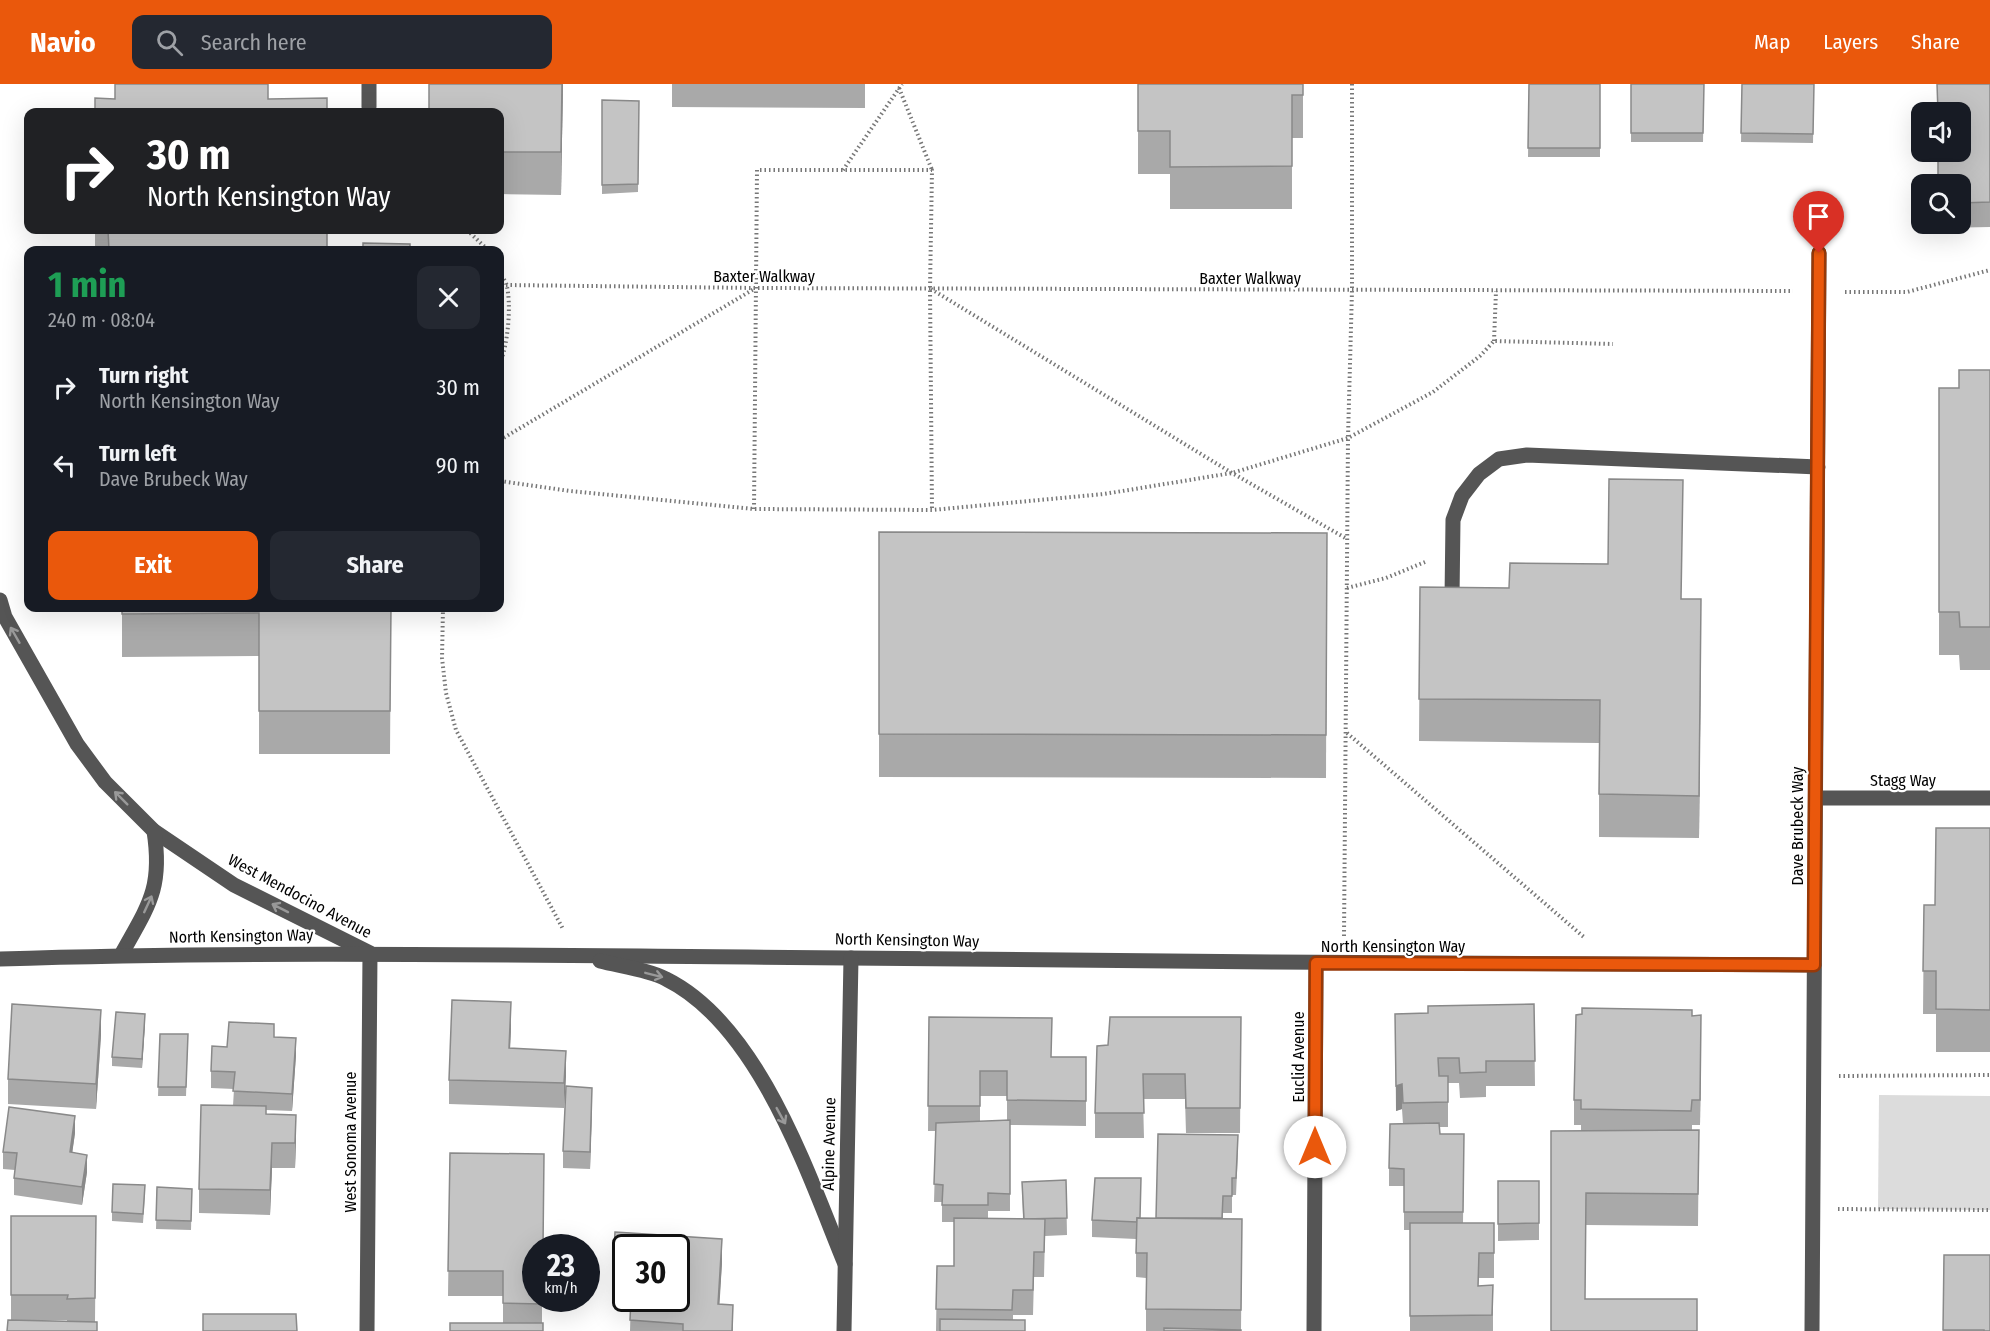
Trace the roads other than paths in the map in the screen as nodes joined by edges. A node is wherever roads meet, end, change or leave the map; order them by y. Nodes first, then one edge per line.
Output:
1 (369, 84) edge
2 (369, 107) dead end
3 (1819, 253) dead end
4 (1818, 467) junction
5 (1452, 598) edge
6 (0, 600) edge
7 (1816, 798) junction
8 (1990, 798) edge
9 (154, 831) junction
10 (370, 953) junction
11 (577, 955) junction
12 (121, 956) junction
13 (851, 958) junction
14 (0, 959) edge
15 (1316, 963) junction
16 (1814, 965) junction
17 (845, 1264) junction
18 (367, 1331) edge
19 (844, 1331) edge
20 (1314, 1331) edge
21 (1812, 1331) edge

1 - 2 street
3 - 4 street, Dave Brubeck Way
4 - 5 street
4 - 7 street, Dave Brubeck Way
9 -> 6 street, West Mendocino Avenue
7 - 8 street, Stagg Way
7 - 16 street, Dave Brubeck Way
10 -> 9 street, West Mendocino Avenue
12 -> 9 street
10 - 11 street, North Kensington Way
10 - 12 street, North Kensington Way
10 - 18 street, West Sonoma Avenue
11 - 13 street, North Kensington Way
11 -> 17 street
12 - 14 street, North Kensington Way
13 - 15 street, North Kensington Way
13 - 17 street, Alpine Avenue
15 - 16 street, North Kensington Way
15 - 20 street, Euclid Avenue
16 - 21 street, Dave Brubeck Way
17 - 19 street, Alpine Avenue

